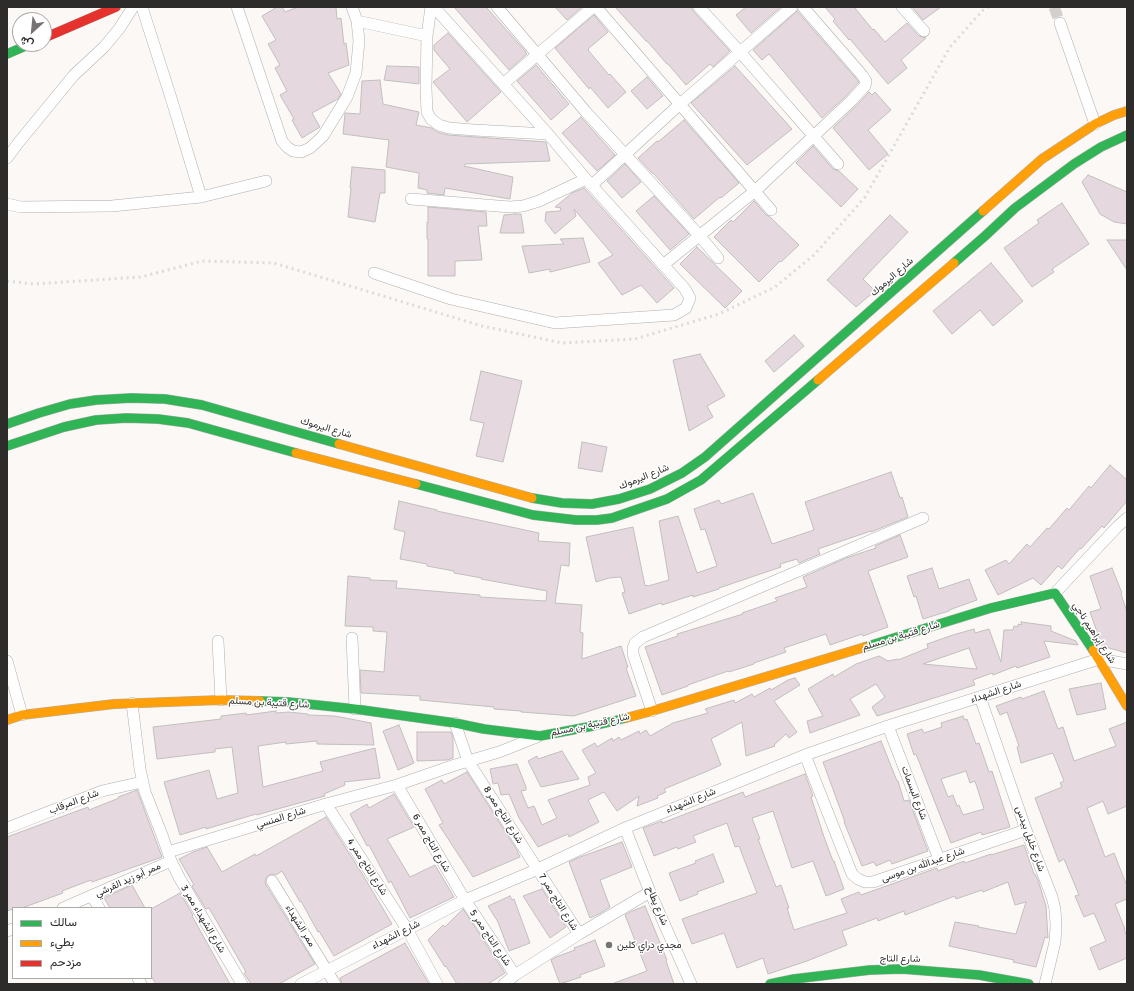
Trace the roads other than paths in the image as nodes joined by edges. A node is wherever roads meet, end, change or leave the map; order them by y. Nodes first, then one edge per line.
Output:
1 (116, 7) edge
2 (133, 7) edge
3 (142, 7) edge
4 (238, 7) edge
5 (352, 7) edge
6 (430, 7) edge
7 (434, 7) edge
8 (497, 7) edge
9 (594, 7) edge
10 (699, 7) edge
11 (792, 7) edge
12 (803, 7) edge
13 (902, 7) edge
14 (357, 21) junction
15 (1060, 23) tunnel mouth
16 (924, 31) dead end
17 (52, 35) edge
18 (428, 36) junction
19 (740, 52) junction
20 (538, 54) junction
21 (503, 84) junction
22 (680, 104) junction
23 (1127, 111) edge
24 (1095, 124) junction
25 (548, 134) junction
26 (813, 135) junction
27 (1127, 135) edge
28 (625, 155) junction
29 (7, 158) edge
30 (838, 164) dead end
31 (266, 181) dead end
32 (589, 182) junction
33 (755, 191) junction
34 (201, 197) junction
35 (411, 199) dead end
36 (7, 204) edge
37 (771, 210) dead end
38 (699, 235) junction
39 (718, 258) dead end
40 (663, 265) junction
41 (374, 273) dead end
42 (7, 424) edge
43 (7, 446) edge
44 (923, 518) dead end
45 (1127, 518) edge
46 (1055, 593) junction
47 (352, 638) dead end
48 (218, 641) dead end
49 (1099, 659) junction
50 (7, 661) edge
51 (1127, 664) edge
52 (980, 697) junction
53 (221, 700) junction
54 (132, 703) junction
55 (1127, 706) edge
56 (355, 709) junction
57 (652, 711) junction
58 (22, 715) junction
59 (7, 720) edge
60 (455, 723) junction
61 (888, 726) junction
62 (540, 736) junction
63 (805, 755) junction
64 (468, 761) junction
65 (142, 782) junction
66 (397, 785) junction
67 (326, 804) junction
68 (7, 828) edge
69 (625, 828) junction
70 (1026, 830) junction
71 (169, 856) junction
72 (939, 859) junction
73 (538, 869) junction
74 (272, 881) dead end
75 (650, 892) junction
76 (92, 896) junction
77 (465, 900) junction
78 (65, 907) edge
79 (98, 907) edge
80 (408, 929) junction
81 (579, 934) junction
82 (328, 971) junction
83 (515, 975) junction
84 (834, 979) edge
85 (979, 980) edge
86 (242, 984) edge
87 (301, 984) edge
88 (335, 984) edge
89 (437, 984) edge
90 (504, 984) edge
91 (691, 984) edge
92 (770, 984) edge
93 (1029, 984) edge
94 (1045, 984) edge

1 - 17 main road
2 - 29 street
3 - 34 street
4 - 14 street
5 - 14 street
6 - 18 street
7 - 21 street
8 - 20 street
9 - 20 street
9 - 22 street
10 - 19 street
11 - 19 street
12 - 26 street
13 - 16 street
14 - 18 street
15 - 24 street
18 - 25 street
19 - 22 street
19 - 26 street
20 - 21 street
20 - 28 street
21 - 25 street
22 - 28 street
22 - 33 street
23 - 24 main road, شارع اليرموك
24 - 42 main road, شارع اليرموك
25 - 32 street
26 - 30 street
26 - 33 street
27 - 43 main road
28 - 32 street
28 - 38 street
31 - 34 street
32 - 35 street
32 - 40 street
33 - 37 street
33 - 38 street
34 - 36 street
38 - 39 street
38 - 40 street
40 - 41 street
44 - 57 street
45 - 46 street
46 - 49 main road, شارع إبراهيم ناجي
46 - 57 main road, شارع قتيبة بن مسلم
47 - 56 street
48 - 53 street
49 - 51 street
49 - 52 street, شارع الشهداء
49 - 55 main road, شارع إبراهيم ناجي
50 - 58 street
52 - 61 street, شارع الشهداء
52 - 70 street, شارع خليل بيدس
53 - 54 main road, شارع قتيبة بن مسلم
53 - 56 main road, شارع قتيبة بن مسلم
54 - 58 main road, شارع قتيبة بن مسلم
54 - 65 street
56 - 60 main road, شارع قتيبة بن مسلم
57 - 62 main road, شارع قتيبة بن مسلم
58 - 59 main road, شارع قتيبة بن مسلم
60 - 62 main road, شارع قتيبة بن مسلم
60 - 64 street, شارع التاج ممر 8
61 - 63 street, شارع الشهداء
61 - 72 street, شارع البسمات
62 - 64 street, شارع المنسي
63 - 69 street, شارع الشهداء
63 - 72 street, شارع عبدالله بن موسى
64 - 66 street, شارع المنسي
64 - 73 street, شارع التاج ممر 8
65 - 68 street, شارع المرقاب
65 - 71 street
66 - 67 street, شارع المنسي
66 - 77 street, شارع التاج ممر 6
67 - 71 street, شارع المنسي
67 - 80 street, شارع التاج ممر 4
69 - 73 street, شارع الشهداء
69 - 75 street, شارع يطاح
70 - 72 street, شارع عبدالله بن موسى
70 - 94 street, شارع خليل بيدس
71 - 76 street, ممر أبو زيد القرشي
71 - 86 street, شارع الشهداء ممر 3
73 - 77 street, شارع الشهداء
73 - 81 street, شارع التاج ممر 7
74 - 82 street, ممر الشهداء
75 - 81 street
75 - 91 street, شارع يطاح
76 - 78 street, ممر أبو زيد القرشي
76 - 79 street
77 - 80 street, شارع الشهداء
77 - 83 street, شارع التاج ممر 5
80 - 82 street, شارع الشهداء
80 - 89 street, شارع التاج ممر 4
81 - 83 street
82 - 87 street, شارع الشهداء
82 - 88 street, ممر الشهداء
83 - 90 street
84 - 85 main road, شارع التاج
84 - 92 main road, شارع التاج
85 - 93 main road, شارع التاج

